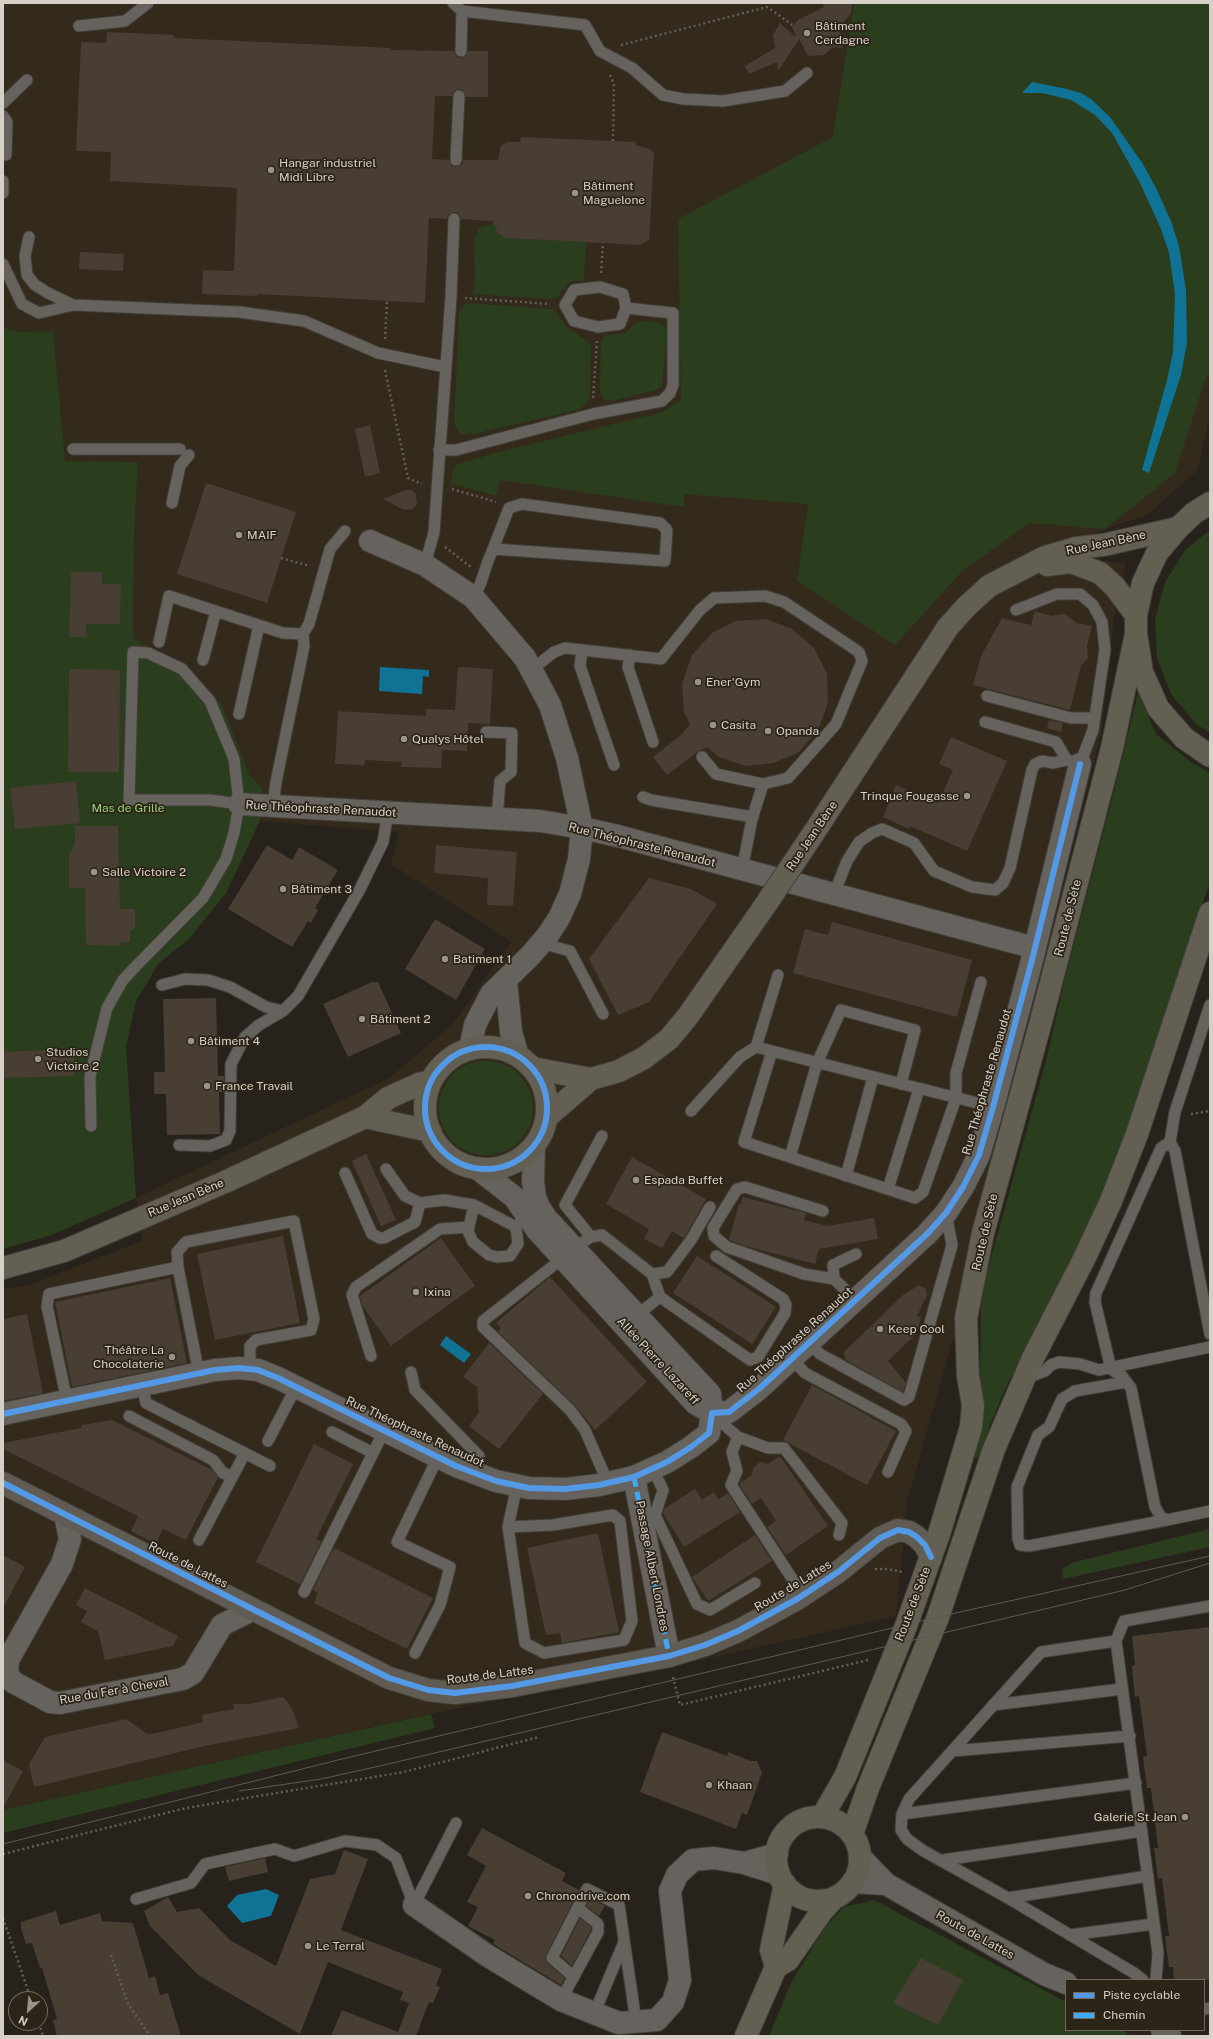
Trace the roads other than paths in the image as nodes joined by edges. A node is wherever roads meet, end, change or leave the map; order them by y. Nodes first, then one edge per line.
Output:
1 (148, 3) edge
2 (453, 3) edge
3 (462, 11) junction
4 (79, 26) dead end
5 (461, 51) dead end
6 (807, 73) dead end
7 (27, 80) dead end
8 (459, 96) dead end
9 (3, 103) edge
10 (3, 116) edge
11 (6, 155) dead end
12 (456, 160) dead end
13 (3, 181) edge
14 (3, 193) edge
15 (454, 219) dead end
16 (29, 237) dead end
17 (3, 264) edge
18 (73, 305) junction
19 (626, 308) junction
20 (445, 367) junction
21 (73, 449) dead end
22 (439, 450) junction
23 (172, 503) dead end
24 (1210, 503) edge
25 (1178, 528) junction
26 (345, 531) dead end
27 (370, 540) dead end
28 (493, 548) junction
29 (425, 565) junction
30 (1014, 572) junction
31 (476, 591) junction
32 (1016, 610) dead end
33 (216, 611) junction
34 (1136, 624) junction
35 (259, 625) junction
36 (303, 634) junction
37 (159, 642) dead end
38 (582, 650) junction
39 (630, 655) junction
40 (203, 660) dead end
41 (531, 670) junction
42 (987, 696) dead end
43 (239, 714) dead end
44 (1095, 718) junction
45 (985, 722) dead end
46 (486, 732) dead end
47 (653, 742) dead end
48 (1210, 756) edge
49 (702, 757) dead end
50 (1074, 762) junction
51 (614, 766) dead end
52 (763, 784) junction
53 (643, 796) dead end
54 (239, 804) junction
55 (273, 806) junction
56 (388, 812) junction
57 (753, 817) junction
58 (497, 819) junction
59 (582, 828) junction
60 (742, 870) junction
61 (834, 894) junction
62 (1210, 913) edge
63 (541, 943) junction
64 (1035, 948) junction
65 (778, 975) dead end
66 (506, 980) junction
67 (981, 982) dead end
68 (162, 985) dead end
69 (1210, 1005) edge
70 (283, 1011) junction
71 (602, 1014) dead end
72 (1210, 1039) edge
73 (1198, 1041) junction
74 (756, 1048) junction
75 (470, 1049) junction
76 (772, 1052) junction
77 (525, 1062) junction
78 (817, 1063) junction
79 (873, 1077) junction
80 (591, 1079) junction
81 (432, 1081) junction
82 (901, 1084) junction
83 (919, 1089) junction
84 (956, 1098) junction
85 (993, 1107) junction
86 (691, 1111) dead end
87 (365, 1117) junction
88 (547, 1117) junction
89 (91, 1126) dead end
90 (430, 1131) junction
91 (602, 1136) dead end
92 (1170, 1142) junction
93 (179, 1146) dead end
94 (534, 1147) junction
95 (790, 1157) junction
96 (477, 1168) junction
97 (386, 1169) dead end
98 (345, 1174) dead end
99 (846, 1176) junction
100 (888, 1190) junction
101 (420, 1203) junction
102 (474, 1205) junction
103 (710, 1207) dead end
104 (823, 1211) dead end
105 (946, 1213) junction
106 (521, 1221) junction
107 (469, 1227) junction
108 (576, 1247) junction
109 (856, 1254) dead end
110 (716, 1256) dead end
111 (178, 1267) junction
112 (3, 1268) edge
113 (652, 1274) junction
114 (834, 1278) junction
115 (660, 1297) junction
116 (856, 1300) junction
117 (637, 1315) junction
118 (1210, 1334) edge
119 (809, 1343) junction
120 (1210, 1347) edge
121 (371, 1356) dead end
122 (792, 1359) junction
123 (250, 1369) junction
124 (1111, 1369) junction
125 (411, 1372) dead end
126 (199, 1374) junction
127 (1023, 1379) junction
128 (1126, 1382) junction
129 (142, 1386) junction
130 (296, 1386) junction
131 (66, 1401) junction
132 (712, 1413) junction
133 (3, 1414) edge
134 (129, 1416) dead end
135 (384, 1431) junction
136 (332, 1432) dead end
137 (738, 1437) junction
138 (268, 1442) dead end
139 (245, 1453) junction
140 (373, 1453) junction
141 (438, 1458) junction
142 (270, 1466) dead end
143 (888, 1472) dead end
144 (644, 1473) junction
145 (476, 1474) junction
146 (233, 1476) junction
147 (3, 1483) edge
148 (608, 1483) junction
149 (517, 1485) junction
150 (1210, 1511) edge
151 (65, 1515) junction
152 (1168, 1520) junction
153 (508, 1526) junction
154 (839, 1535) dead end
155 (199, 1540) dead end
156 (931, 1557) junction
157 (796, 1583) dead end
158 (755, 1584) dead end
159 (304, 1592) dead end
160 (1210, 1606) edge
161 (252, 1610) junction
162 (1116, 1641) junction
163 (415, 1653) dead end
164 (670, 1656) junction
165 (1122, 1689) junction
166 (993, 1705) junction
167 (1130, 1736) junction
168 (952, 1751) junction
169 (1136, 1783) junction
170 (902, 1814) junction
171 (822, 1817) junction
172 (456, 1824) dead end
173 (1142, 1831) junction
174 (852, 1834) junction
175 (860, 1858) junction
176 (943, 1860) junction
177 (780, 1870) junction
178 (1148, 1876) junction
179 (853, 1882) junction
180 (886, 1884) junction
181 (834, 1898) junction
182 (1008, 1898) junction
183 (136, 1899) dead end
184 (414, 1905) junction
185 (578, 1908) junction
186 (1154, 1924) junction
187 (1070, 1935) junction
188 (624, 1941) junction
189 (776, 1967) junction
190 (574, 1977) junction
191 (1141, 1979) edge
192 (1156, 1979) edge
193 (1065, 1983) edge
194 (561, 2000) junction
195 (594, 2014) junction
196 (623, 2027) edge
197 (746, 2036) edge

1 - 4 lane
2 - 3 lane
3 - 5 lane
3 - 6 lane
7 - 9 lane
8 - 12 lane
10 - 11 lane
13 - 14 lane
15 - 20 lane
16 - 18 lane
17 - 18 lane
18 - 20 lane
19 - 19 lane
19 - 22 lane
20 - 22 lane
21 - 23 lane
22 - 29 lane
24 - 25 main road, Route de Sète
25 - 30 main road, Rue Jean Bène
25 - 34 main road, Route de Sète
26 - 36 lane
27 - 29 street
28 - 28 lane
28 - 31 lane
29 - 31 street
30 - 34 main road, Rue Jean Bène
30 - 80 main road, Rue Jean Bène, bridge
31 - 41 street
32 - 44 lane
33 - 35 lane
33 - 37 lane
33 - 40 lane
34 - 48 main road
34 - 156 main road, Route de Sète
35 - 36 lane
35 - 43 lane
36 - 55 lane
38 - 39 lane
38 - 41 lane
38 - 51 lane
39 - 47 lane
39 - 52 lane
41 - 59 street
42 - 44 lane
44 - 50 lane
45 - 50 lane
46 - 58 lane
49 - 52 lane
50 - 61 lane
50 - 64 street, Rue Théophraste Renaudot
52 - 57 lane
53 - 57 lane
54 - 54 lane
54 - 55 street, Rue Théophraste Renaudot
54 - 89 lane
55 - 56 street, Rue Théophraste Renaudot
56 - 58 street, Rue Théophraste Renaudot
56 - 70 lane
57 - 60 lane
58 - 59 street, Rue Théophraste Renaudot
59 - 60 street, Rue Théophraste Renaudot
59 - 63 street
60 - 61 street, Rue Théophraste Renaudot
61 - 64 street, Rue Théophraste Renaudot
62 - 127 main road
63 - 66 street
63 - 71 lane
64 - 85 street, Rue Théophraste Renaudot
65 - 74 lane
66 - 75 street
66 - 77 street
67 - 84 lane
68 - 70 lane
69 - 73 lane
70 - 93 lane
72 - 73 lane
73 - 92 lane
74 - 76 lane
74 - 86 lane
75 - 77 main road
75 - 81 main road
76 - 78 lane
76 - 95 lane
77 - 80 main road, Rue Jean Bène
77 - 88 main road
78 - 79 lane
78 - 82 lane
78 - 95 lane
79 - 82 lane
79 - 99 lane
80 - 88 main road, Rue Jean Bène
81 - 87 main road, Rue Jean Bène
81 - 90 main road
82 - 83 lane
83 - 84 lane
83 - 100 lane
84 - 85 lane
84 - 100 lane
85 - 105 street, Rue Théophraste Renaudot
87 - 90 main road
87 - 112 main road, Rue Jean Bène
88 - 94 main road
90 - 96 main road
91 - 108 lane
92 - 118 lane
92 - 124 lane
94 - 96 main road
94 - 108 street, Allée Pierre Lazareff
95 - 99 lane
96 - 106 street, Allée Pierre Lazareff
97 - 101 lane
98 - 101 lane
99 - 100 lane
101 - 102 lane
102 - 106 lane
102 - 107 lane
103 - 113 lane
104 - 114 lane
105 - 116 street, Rue Théophraste Renaudot
105 - 119 lane
106 - 107 lane
106 - 108 street, Allée Pierre Lazareff
107 - 121 lane
108 - 113 lane
108 - 117 street, Allée Pierre Lazareff
108 - 132 street, Allée Pierre Lazareff
108 - 148 lane
109 - 114 lane
110 - 115 lane
111 - 123 lane
111 - 126 lane
111 - 131 lane
113 - 115 lane
114 - 116 lane
115 - 117 lane
116 - 119 street, Rue Théophraste Renaudot
117 - 132 street, Allée Pierre Lazareff
119 - 122 street, Rue Théophraste Renaudot
120 - 124 lane
122 - 132 street, Rue Théophraste Renaudot
122 - 143 lane
123 - 126 street, Rue Théophraste Renaudot
123 - 130 street, Rue Théophraste Renaudot
124 - 127 lane
124 - 128 lane
125 - 145 lane
126 - 129 street, Rue Théophraste Renaudot
127 - 174 main road
128 - 152 lane
128 - 152 lane
129 - 131 street, Rue Théophraste Renaudot
129 - 139 lane
130 - 135 street, Rue Théophraste Renaudot
130 - 138 lane
131 - 133 street, Rue Théophraste Renaudot
132 - 137 lane
132 - 144 street, Rue Théophraste Renaudot
134 - 146 lane
135 - 140 lane
135 - 141 street, Rue Théophraste Renaudot
136 - 140 lane
137 - 154 lane
137 - 157 lane
139 - 142 lane
139 - 146 lane
140 - 159 lane
141 - 145 street, Rue Théophraste Renaudot
141 - 163 lane
144 - 148 street, Rue Théophraste Renaudot
144 - 158 lane
144 - 164 street, Passage Albert Londres
145 - 149 street, Rue Théophraste Renaudot
146 - 155 lane
147 - 151 street, Route de Lattes
148 - 149 street, Rue Théophraste Renaudot
149 - 153 lane
150 - 152 lane
151 - 161 street, Route de Lattes
151 - 161 street, Rue du Fer à Cheval
153 - 153 lane
156 - 164 street, Route de Lattes
156 - 171 main road, Route de Sète
160 - 162 lane
161 - 164 street, Route de Lattes
162 - 165 lane
162 - 166 lane
165 - 166 lane
165 - 167 lane
166 - 168 lane
167 - 168 lane
167 - 169 lane
168 - 170 lane
169 - 170 lane
169 - 173 lane
170 - 176 lane
171 - 174 main road
171 - 177 main road
172 - 184 lane
173 - 176 lane
173 - 178 lane
174 - 175 main road
175 - 179 main road
175 - 180 street, Route de Lattes
176 - 182 lane
177 - 181 main road
177 - 189 main road
177 - 196 street
178 - 182 lane
178 - 186 lane
179 - 180 street, Route de Lattes
179 - 181 main road
180 - 193 street, Route de Lattes
181 - 189 main road
182 - 187 lane
183 - 184 lane
184 - 194 street
185 - 188 lane
185 - 190 lane
185 - 190 lane
186 - 187 lane
186 - 192 lane
187 - 191 lane
188 - 195 lane
188 - 196 lane
189 - 197 main road
190 - 194 lane
194 - 195 street
195 - 196 street

